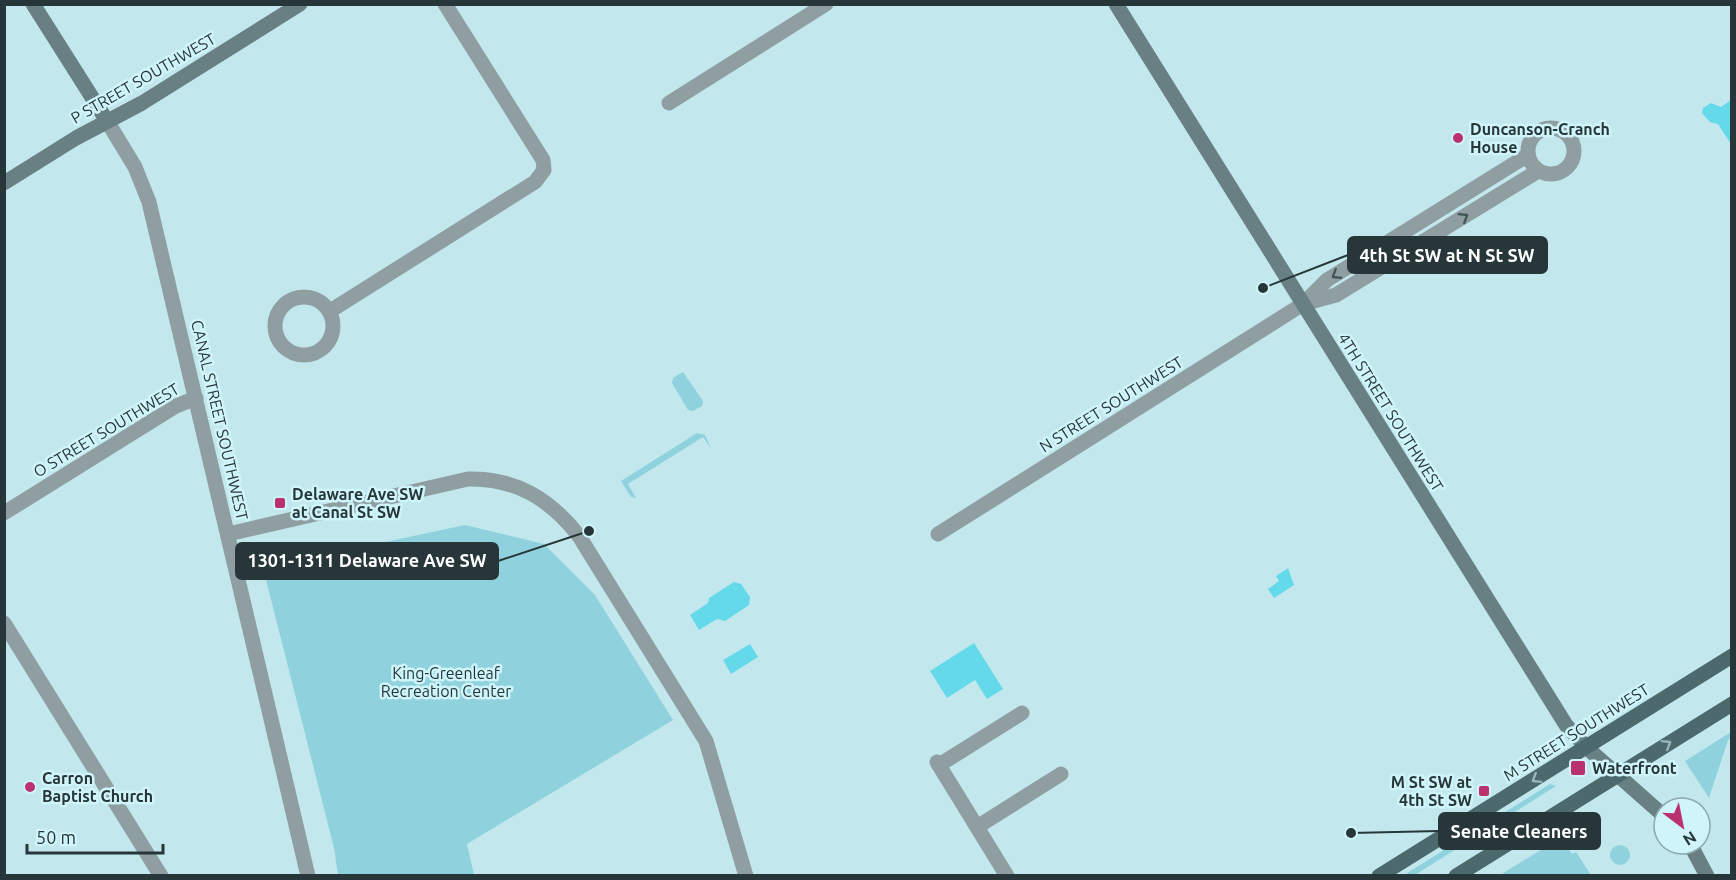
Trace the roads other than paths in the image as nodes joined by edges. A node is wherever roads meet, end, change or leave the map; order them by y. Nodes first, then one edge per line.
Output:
1 (33, 4) edge
2 (300, 4) edge
3 (445, 4) edge
4 (826, 4) edge
5 (1116, 4) edge
6 (669, 103) dead end
7 (107, 122) junction
8 (1528, 154) junction
9 (1538, 171) junction
10 (4, 183) edge
11 (1303, 304) junction
12 (330, 311) dead end
13 (196, 398) junction
14 (4, 513) edge
15 (228, 534) junction
16 (938, 534) dead end
17 (4, 623) edge
18 (1731, 656) edge
19 (1731, 704) edge
20 (1022, 713) dead end
21 (1586, 747) junction
22 (1060, 774) dead end
23 (1617, 775) junction
24 (1652, 806) edge
25 (977, 827) junction
26 (1704, 869) edge
27 (161, 876) edge
28 (308, 876) edge
29 (746, 876) edge
30 (1007, 876) edge
31 (1379, 876) edge
32 (1456, 876) edge
33 (1712, 876) edge

1 - 7 street
2 - 7 street, P STREET SOUTHWEST
3 - 12 street
4 - 6 street
5 - 11 street, 4TH STREET SOUTHWEST
7 - 10 street, P STREET SOUTHWEST
7 - 13 street, CANAL STREET SOUTHWEST
8 - 9 street
8 - 9 street, N STREET SOUTHWEST
8 -> 11 street, N STREET SOUTHWEST
11 -> 9 street, N STREET SOUTHWEST
11 - 16 street, N STREET SOUTHWEST
11 - 21 street, 4TH STREET SOUTHWEST
13 - 14 street, O STREET SOUTHWEST
13 - 15 street, CANAL STREET SOUTHWEST
15 - 28 street, CANAL STREET SOUTHWEST
15 - 29 street
17 - 27 street
18 - 21 main road, M STREET SOUTHWEST
23 -> 19 main road
20 - 25 street
21 - 23 street, 4TH STREET SOUTHWEST
21 -> 31 main road, M STREET SOUTHWEST
22 - 25 street
23 - 24 street, 4TH STREET SOUTHWEST
23 - 32 main road
25 - 30 street
26 - 33 street

